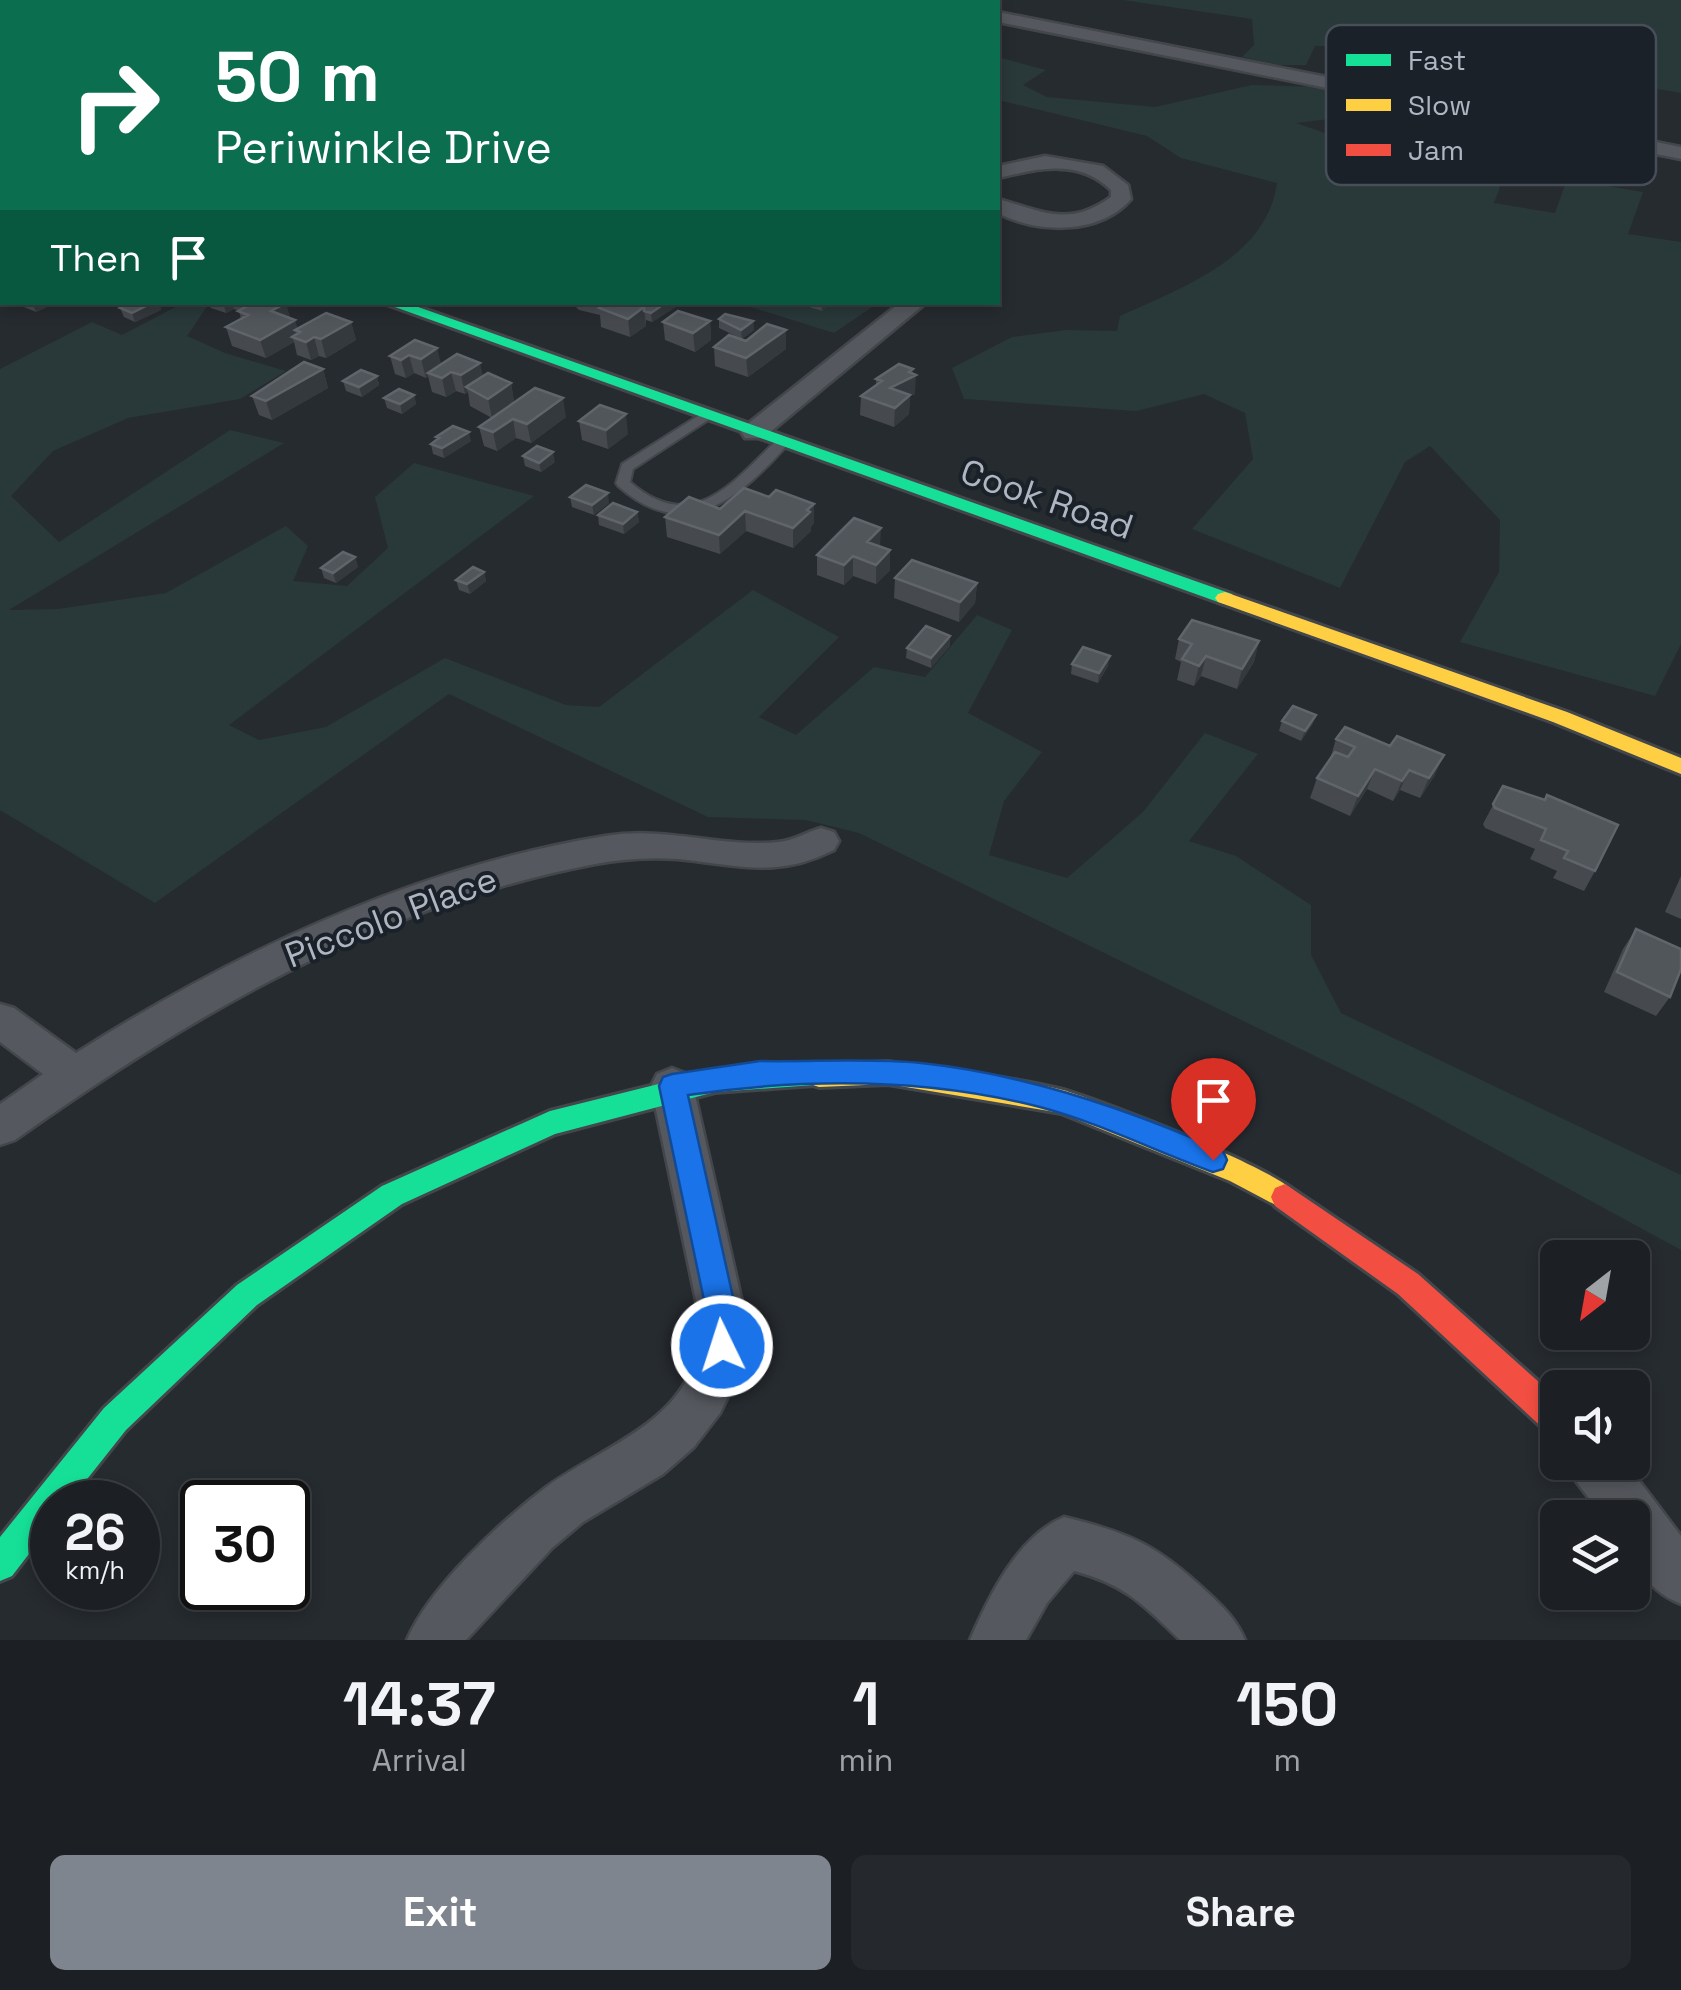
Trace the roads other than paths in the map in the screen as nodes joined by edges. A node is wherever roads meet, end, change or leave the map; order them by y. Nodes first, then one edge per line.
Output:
1 (1000, 17) edge
2 (1326, 82) edge
3 (1656, 148) edge
4 (1681, 153) edge
5 (1000, 172) edge
6 (1000, 207) edge
7 (1024, 216) junction
8 (1000, 235) edge
9 (396, 305) edge
10 (912, 305) edge
11 (706, 415) junction
12 (754, 432) junction
13 (783, 442) junction
14 (1681, 766) edge
15 (821, 841) dead end
16 (0, 1020) edge
17 (73, 1074) junction
18 (672, 1086) junction
19 (0, 1127) edge
20 (1540, 1404) edge
21 (1606, 1480) edge
22 (0, 1564) edge
23 (1681, 1578) edge
24 (434, 1640) edge
25 (997, 1640) edge
26 (1218, 1640) edge

1 - 2 street
3 - 4 street
5 - 7 street
6 - 7 street
7 - 8 street
9 - 11 street, Cook Road
10 - 12 street
11 - 12 street, Cook Road
11 - 13 lane
12 - 13 street, Cook Road
13 - 14 street, Cook Road
15 - 17 street, Piccolo Place
16 - 17 street
17 - 19 street, Piccolo Place
18 - 20 street
18 - 22 street
18 - 24 street
21 - 23 street
25 - 26 street

